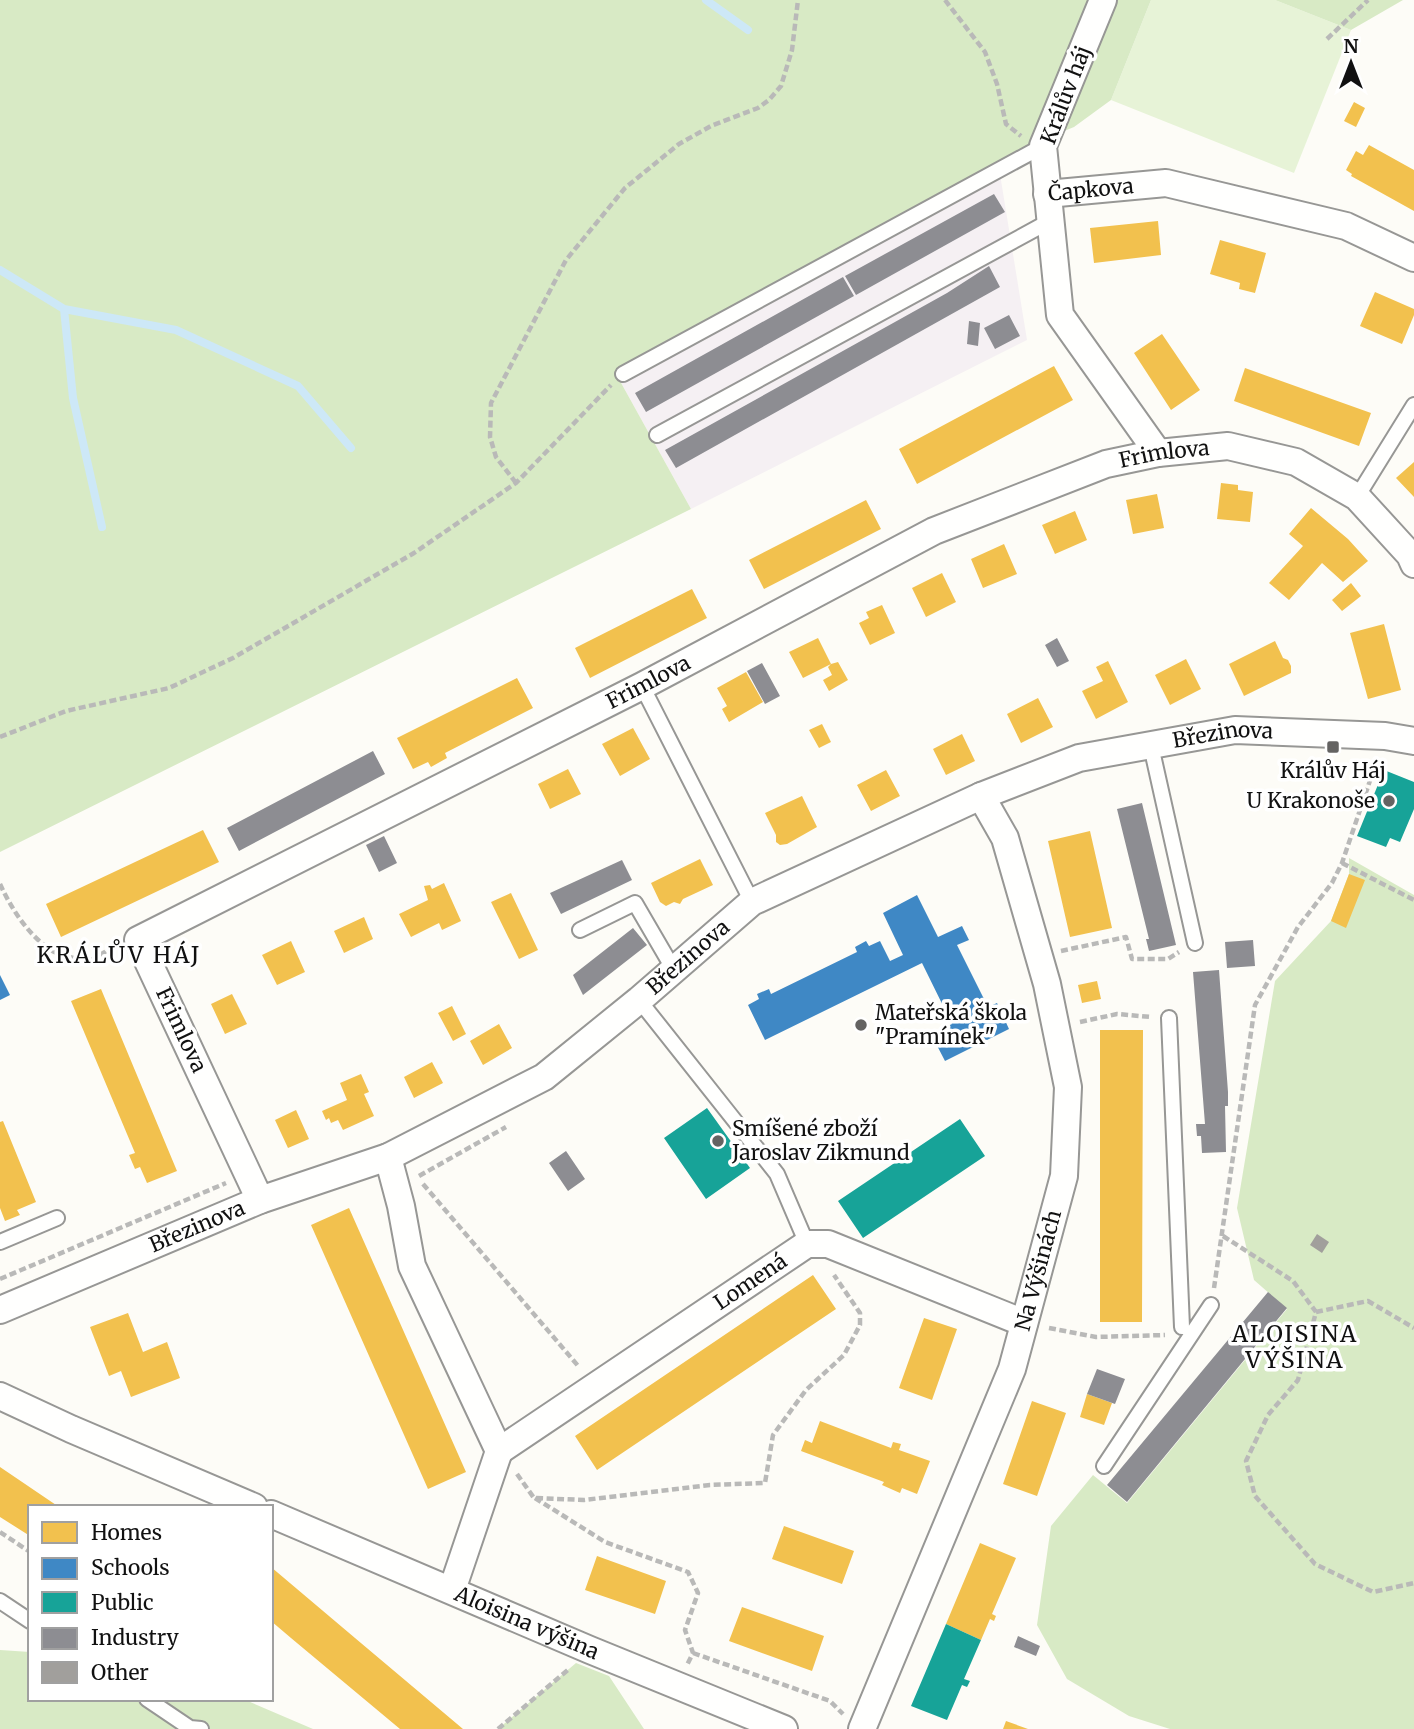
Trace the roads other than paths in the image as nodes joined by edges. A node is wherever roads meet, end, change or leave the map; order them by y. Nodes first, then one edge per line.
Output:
1 (1102, 0) edge
2 (1043, 146) junction
3 (1047, 194) junction
4 (1050, 221) junction
5 (1414, 258) edge
6 (622, 374) road end
7 (1414, 405) edge
8 (657, 435) dead end
9 (1158, 453) junction
10 (1357, 497) junction
11 (1414, 564) edge
12 (642, 686) junction
13 (1414, 741) edge
14 (1151, 746) junction
15 (981, 796) junction
16 (752, 902) junction
17 (580, 930) dead end
18 (1195, 943) road end
19 (674, 970) junction
20 (639, 1000) junction
21 (1169, 1018) road end
22 (388, 1157) junction
23 (260, 1200) junction
24 (57, 1218) dead end
25 (0, 1242) edge
26 (807, 1244) junction
27 (1211, 1305) road end
28 (0, 1310) edge
29 (1024, 1323) junction
30 (1182, 1326) road end
31 (0, 1396) edge
32 (499, 1451) junction
33 (1104, 1466) dead end
34 (249, 1505) edge
35 (273, 1515) edge
36 (452, 1590) junction
37 (0, 1601) edge
38 (28, 1620) edge
39 (150, 1701) edge
40 (855, 1724) edge
41 (201, 1729) edge
42 (784, 1729) edge

1 - 2 street, Králův háj
2 - 3 street, Králův háj
2 - 6 lane
3 - 4 street, Čapkova
3 - 5 street, Čapkova
4 - 8 lane
4 - 9 street, Čapkova
7 - 10 lane
9 - 10 street, Frimlova
9 - 12 street, Frimlova
10 - 11 street, Frimlova
12 - 16 lane
12 - 23 street, Frimlova
13 - 14 street, Březinova
14 - 15 street, Březinova
14 - 18 lane
15 - 16 street, Březinova
15 - 29 street, Na Výšinách
16 - 19 street, Březinova
17 - 19 lane
19 - 20 street, Březinova
20 - 22 street, Březinova
20 - 26 lane
21 - 30 lane
22 - 23 street, Březinova
22 - 32 street
23 - 28 street, Březinova
24 - 25 lane
26 - 29 street, Lomená
26 - 32 street, Lomená
27 - 33 lane
29 - 40 street, Na Výšinách
31 - 34 street
32 - 36 street
35 - 36 street, Aloisina výšina
36 - 42 street, Aloisina výšina
37 - 38 lane
39 - 41 lane

